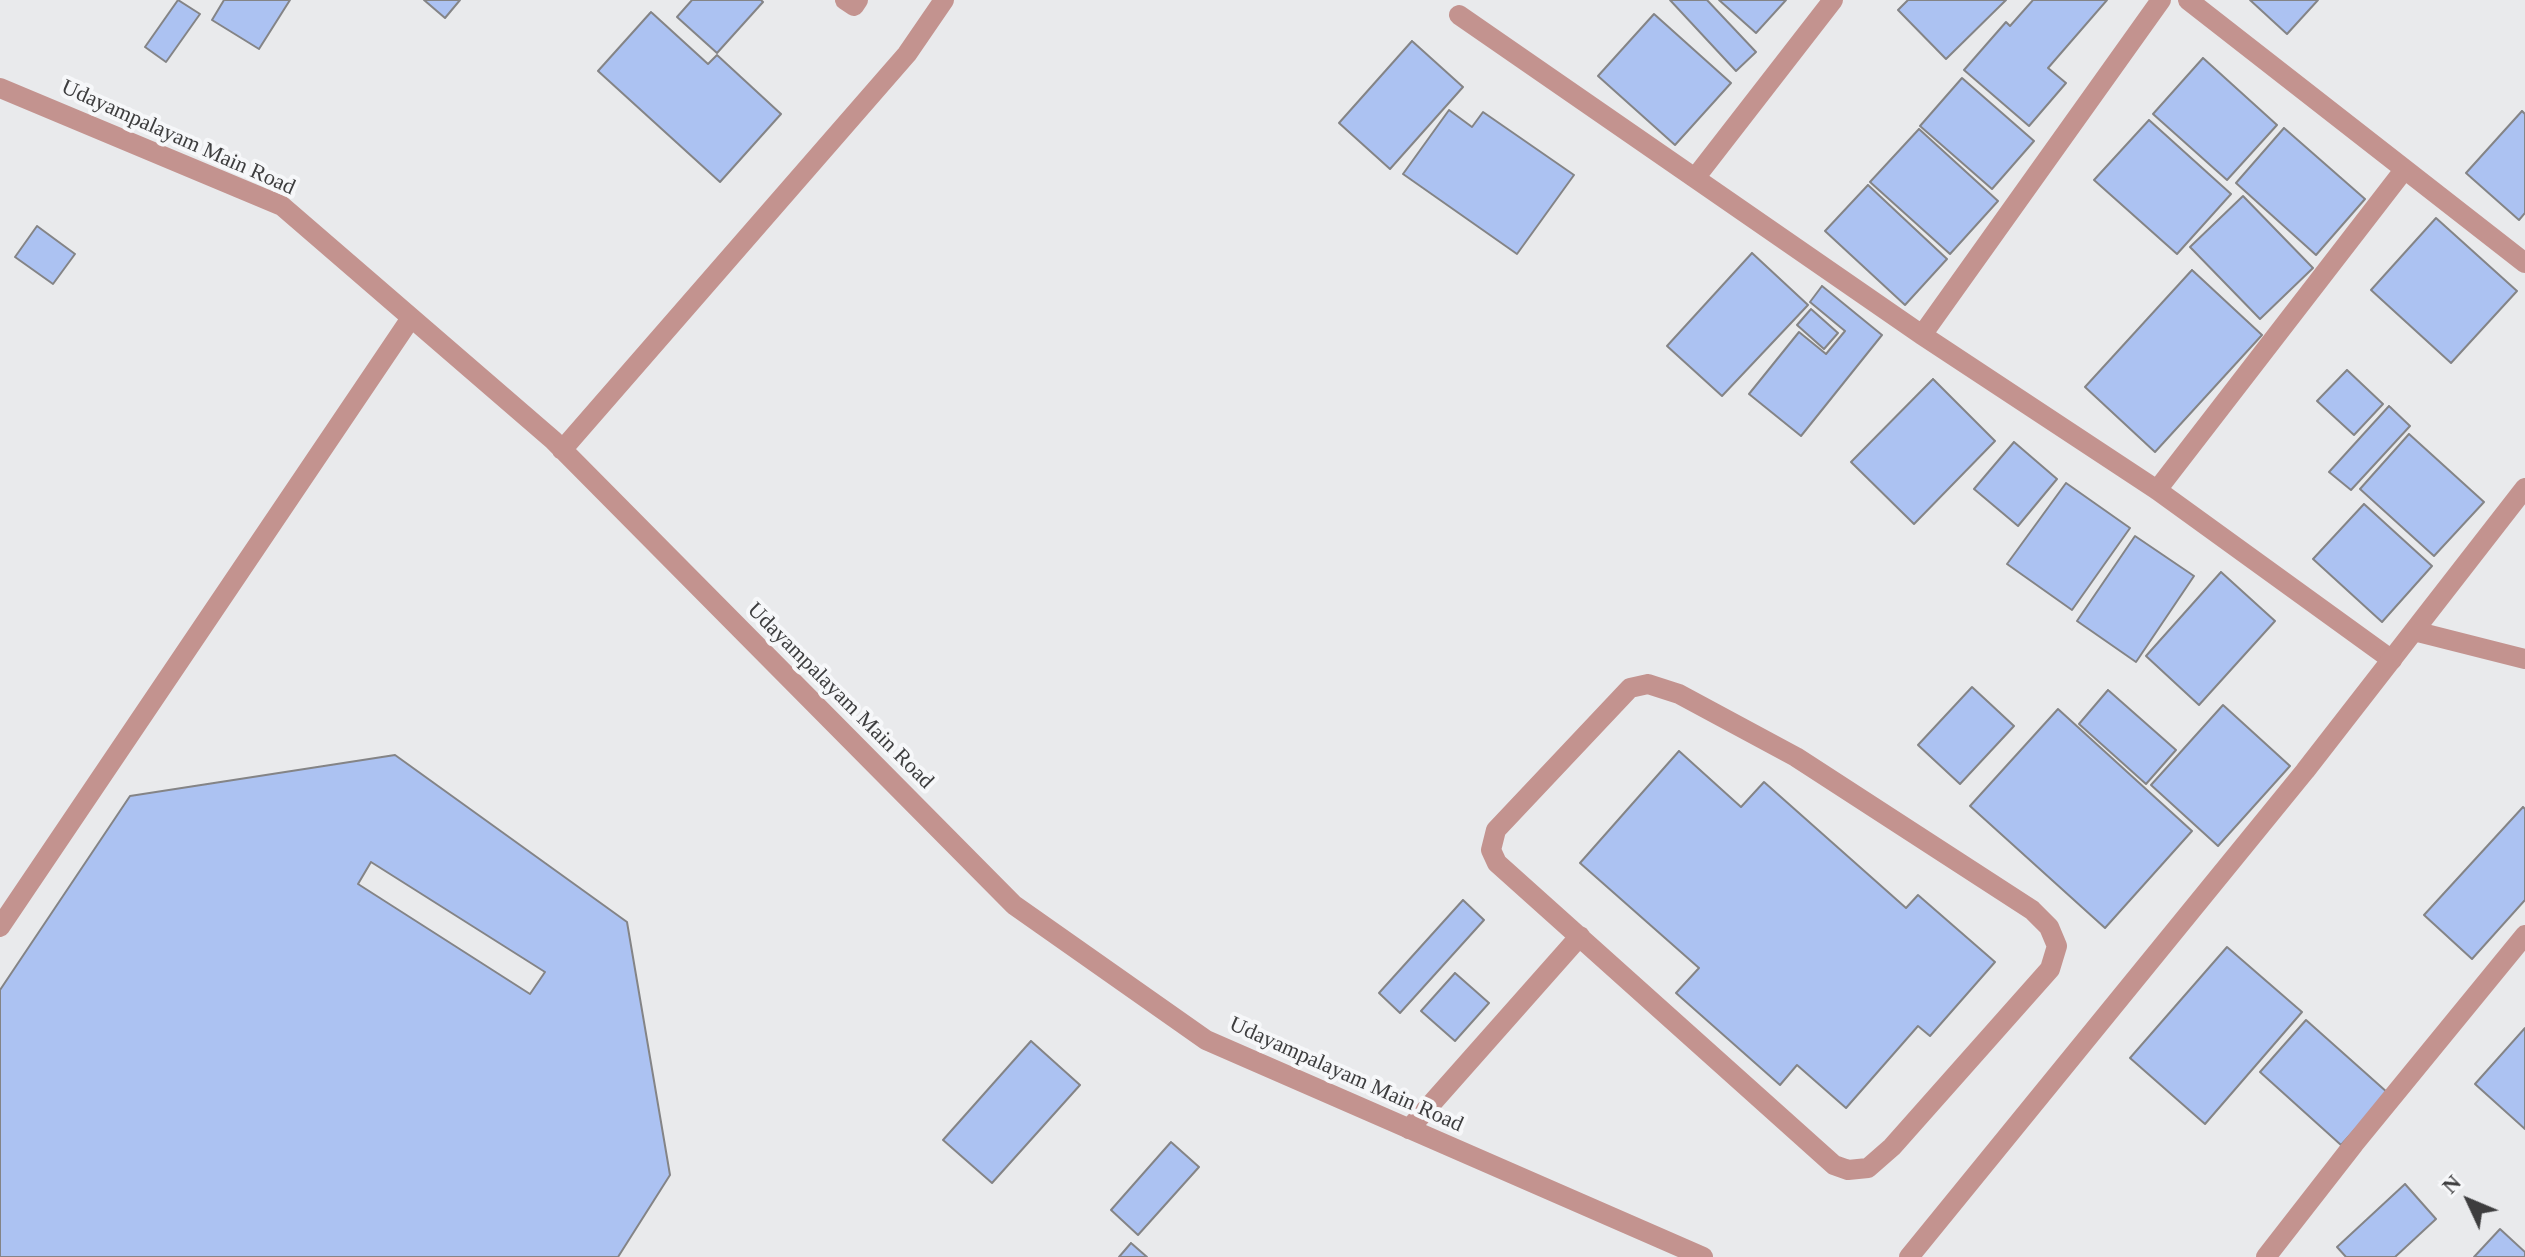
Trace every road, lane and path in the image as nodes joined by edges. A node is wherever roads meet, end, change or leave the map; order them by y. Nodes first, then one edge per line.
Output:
1 (845, 0) edge
2 (858, 0) edge
3 (944, 0) edge
4 (1833, 0) edge
5 (2161, 0) edge
6 (2188, 0) edge
7 (1459, 15) dead end
8 (0, 88) edge
9 (2404, 170) junction
10 (1695, 178) junction
11 (2525, 263) edge
12 (411, 318) junction
13 (1922, 335) junction
14 (562, 450) junction
15 (2525, 488) edge
16 (2157, 490) junction
17 (2414, 631) junction
18 (2525, 659) edge
19 (2392, 660) junction
20 (0, 927) edge
21 (2525, 935) edge
22 (1580, 936) junction
23 (1409, 1129) junction
24 (1703, 1257) edge
25 (1909, 1257) edge
26 (2266, 1257) edge

1 - 2 street
3 - 14 street
4 - 10 street
5 - 13 street
6 - 9 street
7 - 10 street
8 - 12 street, Udayampalayam Main Road
9 - 11 street
9 - 16 street
10 - 13 street
12 - 14 street, Udayampalayam Main Road
12 - 20 street
13 - 16 street
14 - 23 street, Udayampalayam Main Road
15 - 17 street
16 - 19 street
17 - 18 street
17 - 19 street
19 - 25 street
21 - 26 street
22 - 22 street
22 - 23 street
23 - 24 street, Udayampalayam Main Road

